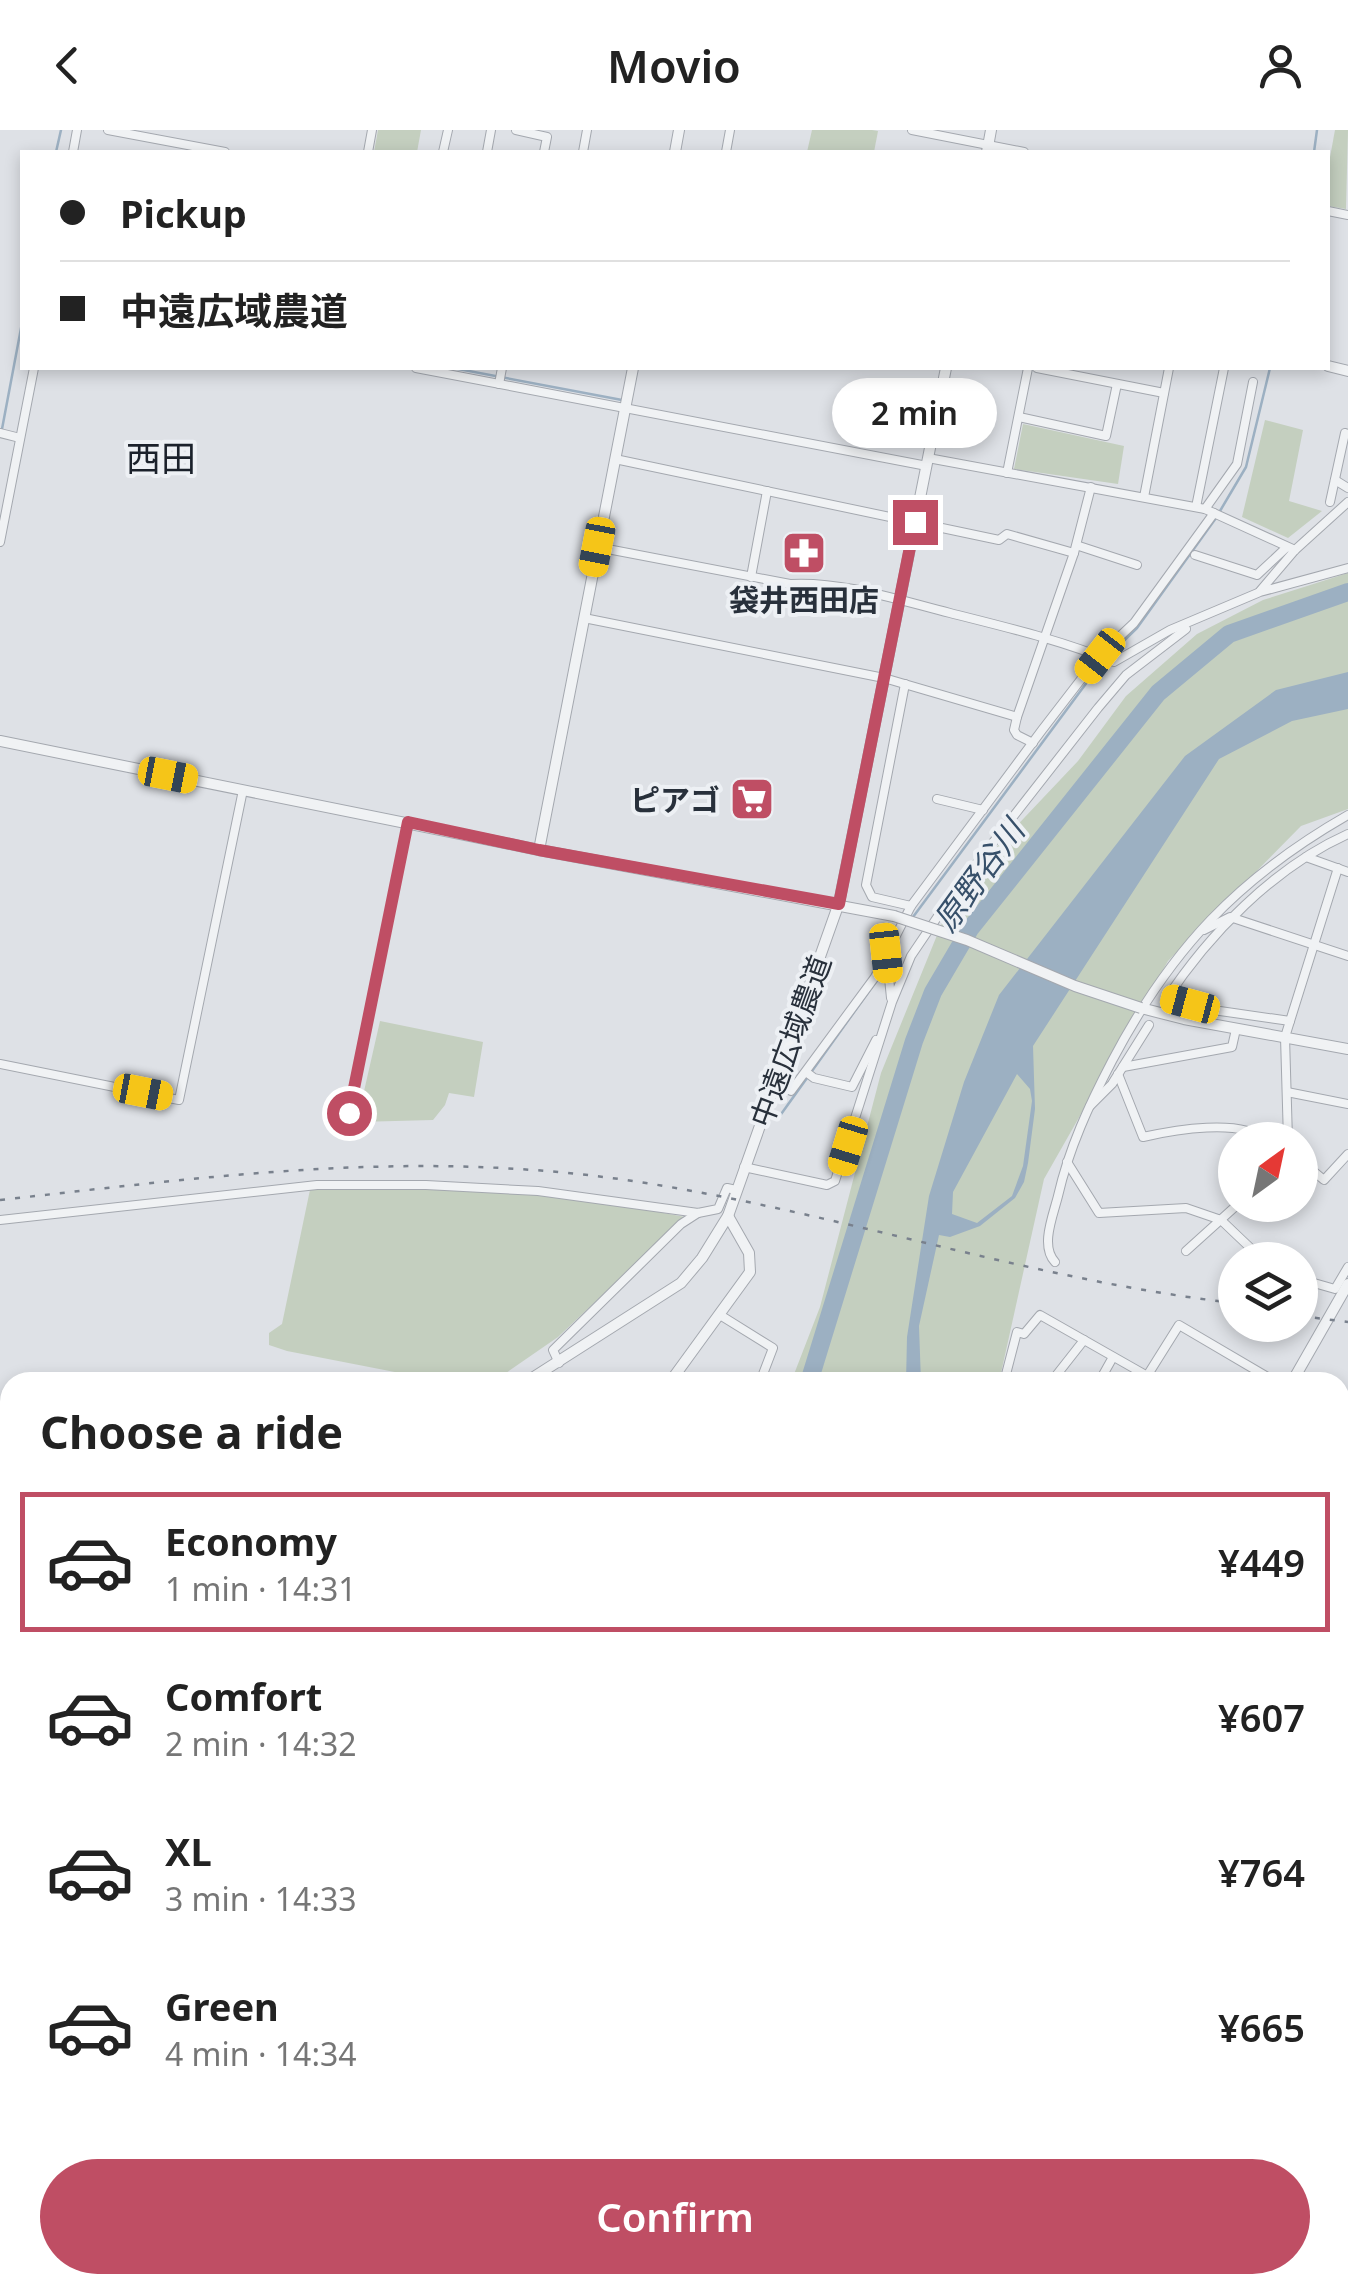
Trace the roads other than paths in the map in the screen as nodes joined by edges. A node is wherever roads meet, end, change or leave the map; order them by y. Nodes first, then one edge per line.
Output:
1 (108, 130) edge
2 (516, 130) edge
3 (912, 130) edge
4 (992, 130) edge
5 (540, 133) edge
6 (988, 149) edge
7 (215, 150) edge
8 (34, 370) edge
9 (633, 370) edge
10 (946, 370) edge
11 (1028, 370) edge
12 (1048, 370) edge
13 (1169, 370) edge
14 (1224, 370) edge
15 (457, 371) edge
16 (501, 376) edge
17 (1253, 382) dead end
18 (1117, 384) junction
19 (1164, 394) junction
20 (625, 406) junction
21 (1018, 417) junction
22 (0, 432) edge
23 (1348, 434) edge
24 (18, 437) junction
25 (614, 460) junction
26 (928, 462) junction
27 (1007, 472) junction
28 (1335, 480) junction
29 (1091, 488) junction
30 (1348, 488) edge
31 (767, 492) junction
32 (1144, 497) junction
33 (1330, 502) dead end
34 (1348, 502) edge
35 (1205, 510) junction
36 (1337, 510) junction
37 (1348, 518) edge
38 (915, 522) junction
39 (0, 542) edge
40 (597, 547) junction
41 (1291, 548) junction
42 (1076, 550) junction
43 (1195, 555) dead end
44 (1136, 565) dead end
45 (1348, 568) edge
46 (751, 577) junction
47 (1260, 592) junction
48 (899, 600) junction
49 (584, 618) junction
50 (1194, 623) junction
51 (1044, 638) junction
52 (1100, 656) junction
53 (884, 678) junction
54 (905, 684) junction
55 (1017, 717) junction
56 (0, 740) edge
57 (1033, 743) junction
58 (243, 790) junction
59 (937, 799) dead end
60 (983, 810) junction
61 (1348, 815) edge
62 (408, 822) junction
63 (1347, 834) edge
64 (539, 850) junction
65 (1306, 858) junction
66 (1338, 868) junction
67 (1348, 872) edge
68 (839, 904) junction
69 (911, 906) junction
70 (1230, 917) junction
71 (1192, 938) junction
72 (1314, 945) junction
73 (886, 953) junction
74 (1348, 956) edge
75 (892, 1002) junction
76 (1142, 1008) junction
77 (1290, 1021) junction
78 (886, 1022) junction
79 (1149, 1026) dead end
80 (1236, 1028) junction
81 (1285, 1037) junction
82 (1348, 1048) edge
83 (0, 1064) edge
84 (1120, 1070) junction
85 (806, 1072) junction
86 (774, 1083) junction
87 (1288, 1092) junction
88 (1348, 1104) edge
89 (1087, 1108) junction
90 (349, 1113) dead end
91 (1288, 1122) edge
92 (1218, 1129) edge
93 (1348, 1154) edge
94 (1067, 1162) junction
95 (744, 1167) junction
96 (1318, 1175) edge
97 (736, 1190) junction
98 (698, 1213) junction
99 (728, 1216) junction
100 (1218, 1219) edge
101 (0, 1220) edge
102 (1219, 1222) edge
103 (1223, 1222) edge
104 (1244, 1242) edge
105 (1186, 1251) dead end
106 (1055, 1262) dead end
107 (1348, 1267) edge
108 (1318, 1284) edge
109 (1348, 1284) edge
110 (720, 1315) junction
111 (1084, 1340) junction
112 (1113, 1357) junction
113 (560, 1363) junction
114 (544, 1372) edge
115 (677, 1372) edge
116 (764, 1372) edge
117 (1007, 1372) edge
118 (1058, 1372) edge
119 (1105, 1372) edge
120 (1140, 1372) edge
121 (1150, 1372) edge
122 (1259, 1372) edge
123 (1298, 1372) edge

1 - 7 street
2 - 5 street
3 - 6 street
4 - 6 street
8 - 24 street
9 - 20 street
10 - 26 street, 中遠広域農道
11 - 21 street
12 - 18 street
13 - 19 street
14 - 35 street
15 - 16 street
16 - 20 street
17 - 35 street
18 - 19 street
18 - 21 street
19 - 32 street
20 - 25 street
20 - 26 street
21 - 27 street
22 - 24 street
23 - 28 street
24 - 39 street
25 - 31 street
25 - 40 street
26 - 27 street
26 - 38 street, 中遠広域農道
27 - 29 street
28 - 30 street
28 - 33 street
29 - 32 street
29 - 42 street
31 - 38 street
31 - 46 street
32 - 35 street
34 - 36 street
35 - 41 street
35 - 52 street
36 - 37 street
36 - 41 street
38 - 42 street
38 - 48 street, 中遠広域農道
40 - 46 street
40 - 49 street
41 - 43 street
41 - 47 street
42 - 44 street
42 - 51 street
45 - 47 street
46 - 48 street
47 - 50 street
48 - 51 street
48 - 53 street, 中遠広域農道
49 - 53 street
49 - 64 street
50 - 52 street
50 - 75 street
51 - 52 street
51 - 55 street
52 - 57 street
53 - 54 street
53 - 68 street, 中遠広域農道
54 - 55 street
54 - 69 street
55 - 57 street
56 - 58 street
57 - 60 street
58 - 62 street
58 - 83 street
59 - 60 street
60 - 69 street
61 - 71 street
62 - 64 street
62 - 90 street
63 - 65 street
64 - 68 street
65 - 66 street
65 - 70 street
66 - 67 street
66 - 72 street
68 - 76 street, bridge
68 - 86 street, 中遠広域農道
69 - 73 street
70 - 71 street
70 - 72 street
70 - 77 street
71 - 76 street
72 - 74 street
72 - 77 street
73 - 75 street
73 - 85 street
75 - 78 street
76 - 80 street
76 - 89 street
77 - 81 street
78 - 85 street
78 - 95 street
79 - 84 street
80 - 81 street
80 - 84 street
81 - 82 street
81 - 87 street
84 - 89 street
84 - 92 street
85 - 86 street
86 - 95 street, 中遠広域農道
87 - 88 street
87 - 91 street
89 - 94 street
93 - 96 street
94 - 100 street
94 - 106 street
95 - 97 street, 中遠広域農道
97 - 98 street
97 - 99 street, 中遠広域農道
98 - 101 street
98 - 113 street
99 - 110 street
99 - 113 street, 中遠広域農道
102 - 105 street
103 - 104 street
107 - 108 street
109 - 123 street
110 - 115 street
110 - 116 street
111 - 112 street
111 - 117 street
111 - 118 street
112 - 119 street
112 - 120 street
113 - 114 street, 中遠広域農道
121 - 122 street

